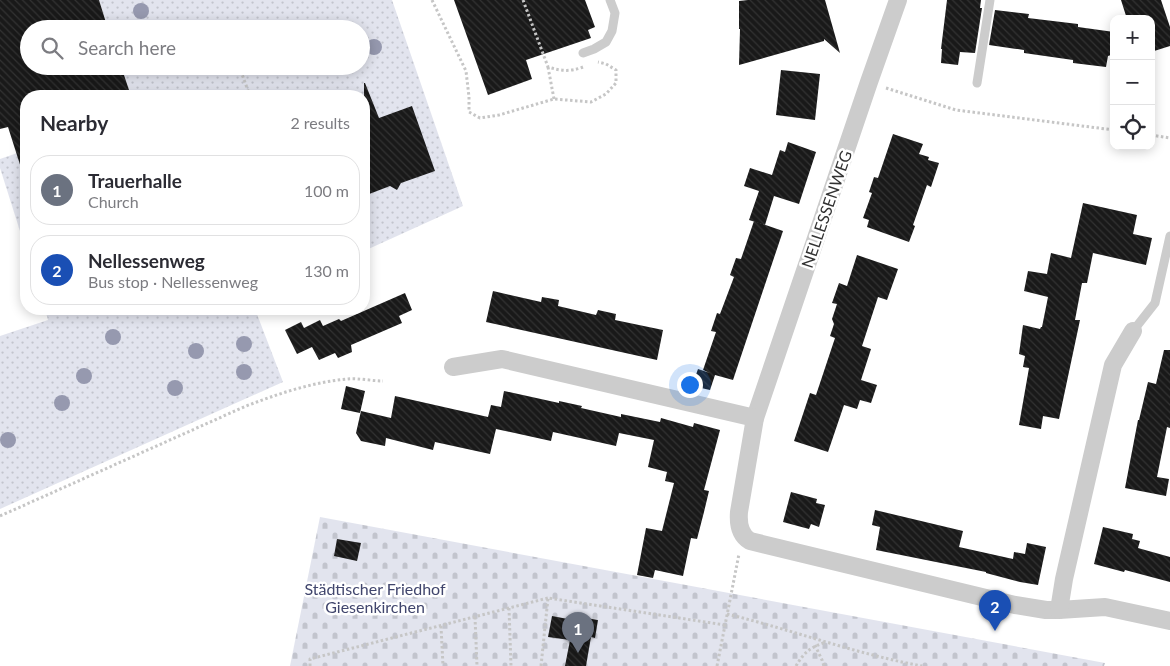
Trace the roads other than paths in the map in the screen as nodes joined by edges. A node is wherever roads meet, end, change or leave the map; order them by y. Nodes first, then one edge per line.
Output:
1 (610, 0) edge
2 (898, 0) edge
3 (990, 0) edge
4 (583, 53) dead end
5 (977, 83) dead end
6 (1170, 236) edge
7 (1133, 331) joint
8 (453, 367) dead end
9 (755, 418) junction
10 (1059, 610) junction
11 (1170, 621) edge

1 - 4 lane
2 - 9 street, NELLESSENWEG
3 - 5 lane
6 - 7 lane
7 - 10 street
8 - 9 street
9 - 10 street, NELLESSENWEG
10 - 11 street

